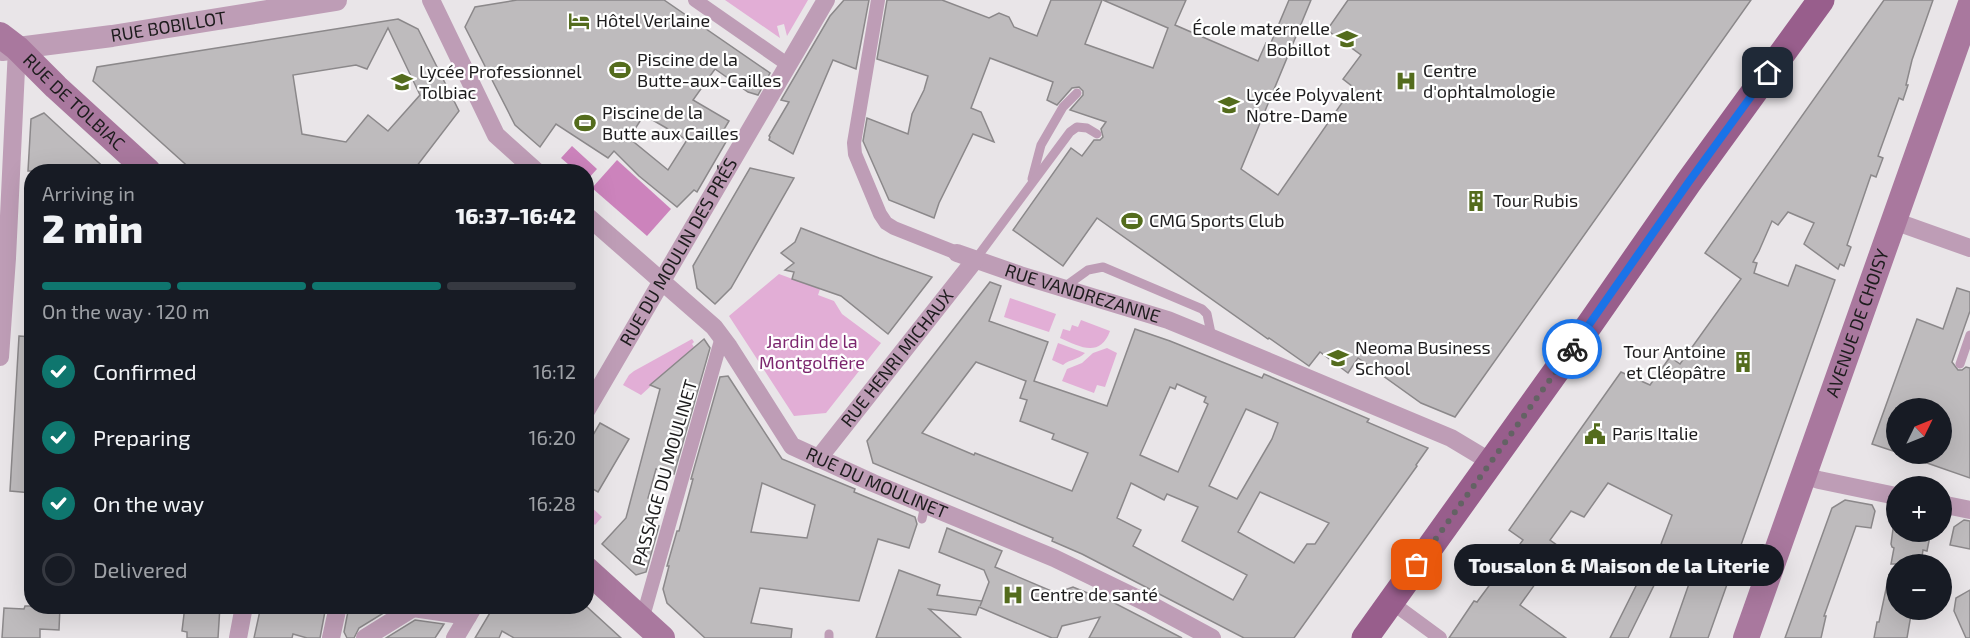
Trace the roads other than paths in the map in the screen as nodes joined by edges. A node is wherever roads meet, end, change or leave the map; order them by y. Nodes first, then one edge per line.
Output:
1 (336, 0) edge
2 (431, 0) edge
3 (695, 0) edge
4 (826, 0) edge
5 (878, 0) edge
6 (1821, 0) edge
7 (1970, 6) edge
8 (6, 45) edge
9 (788, 64) junction
10 (1077, 93) dead end
11 (1097, 134) dead end
12 (140, 164) edge
13 (528, 164) edge
14 (1031, 184) junction
15 (1894, 221) junction
16 (594, 222) edge
17 (1970, 248) edge
18 (957, 253) joint
19 (4, 258) edge
20 (975, 260) junction
21 (662, 281) junction
22 (1063, 288) junction
23 (1970, 335) edge
24 (722, 337) junction
25 (1212, 338) junction
26 (0, 357) edge
27 (1960, 364) dead end
28 (594, 397) edge
29 (818, 459) junction
30 (1491, 462) junction
31 (1803, 475) junction
32 (1886, 494) edge
33 (1952, 506) edge
34 (1970, 510) edge
35 (594, 576) edge
36 (1391, 602) junction
37 (242, 614) edge
38 (336, 614) edge
39 (401, 614) edge
40 (469, 614) edge
41 (642, 620) junction
42 (238, 638) edge
43 (331, 638) edge
44 (365, 638) edge
45 (455, 638) edge
46 (662, 638) edge
47 (1212, 638) edge
48 (1365, 638) edge
49 (1440, 638) edge
50 (1746, 638) edge

1 - 8 street, RUE BOBILLOT
2 - 13 street
3 - 9 street
4 - 9 street, RUE DU MOULIN DES PRÉS
5 - 18 street, RUE VANDREZANNE
6 - 30 main road
7 - 15 main road, AVENUE DE CHOISY
8 - 12 main road, RUE DE TOLBIAC
8 - 19 street
9 - 21 street, RUE DU MOULIN DES PRÉS
10 - 14 lane
11 - 14 lane
14 - 20 lane
15 - 17 street
15 - 31 main road, AVENUE DE CHOISY
16 - 21 street, RUE DU MOULINET
18 - 20 street, RUE VANDREZANNE
19 - 26 street
20 - 22 street, RUE VANDREZANNE
20 - 29 street, RUE HENRI MICHAUX
21 - 24 street, RUE DU MOULINET
21 - 28 street, RUE DU MOULIN DES PRÉS
22 - 25 street, RUE VANDREZANNE
22 - 25 lane
23 - 27 lane
24 - 29 street, RUE DU MOULINET
24 - 41 street, PASSAGE DU MOULINET
25 - 30 street, RUE VANDREZANNE
29 - 47 street, RUE DU MOULINET
30 - 36 main road
31 - 32 street
31 - 50 main road, AVENUE DE CHOISY
33 - 34 street
35 - 41 main road
36 - 48 main road
36 - 49 street
37 - 42 street
38 - 43 street
39 - 44 street
40 - 45 street
41 - 46 main road

